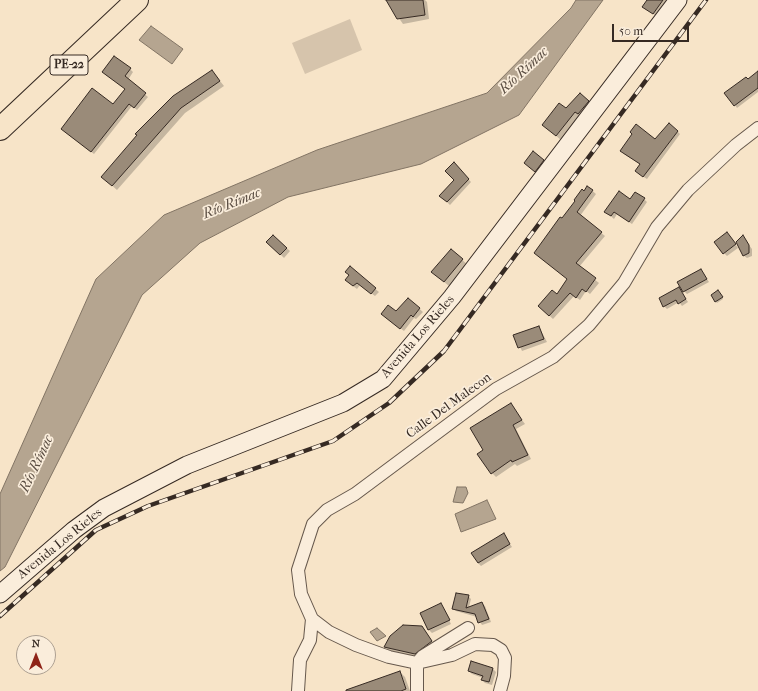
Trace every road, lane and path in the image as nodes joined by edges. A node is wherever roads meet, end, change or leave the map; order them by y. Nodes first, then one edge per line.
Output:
1 (120, 0) edge
2 (137, 0) edge
3 (678, 0) edge
4 (99, 28) junction
5 (0, 112) edge
6 (758, 128) edge
7 (0, 129) edge
8 (0, 594) edge
9 (312, 619) junction
10 (468, 628) dead end
11 (417, 663) junction
12 (298, 691) edge
13 (417, 691) edge
14 (500, 691) edge

1 - 4 highway, PE-22
2 - 4 highway, PE-22
3 - 8 street, Avenida Los Rieles
4 - 5 highway, PE-22
4 - 7 highway, PE-22
6 - 9 street, Calle Del Malecon
9 - 11 street, Calle Del Malecon
9 - 12 street
10 - 11 street
11 - 13 street
11 - 14 street

